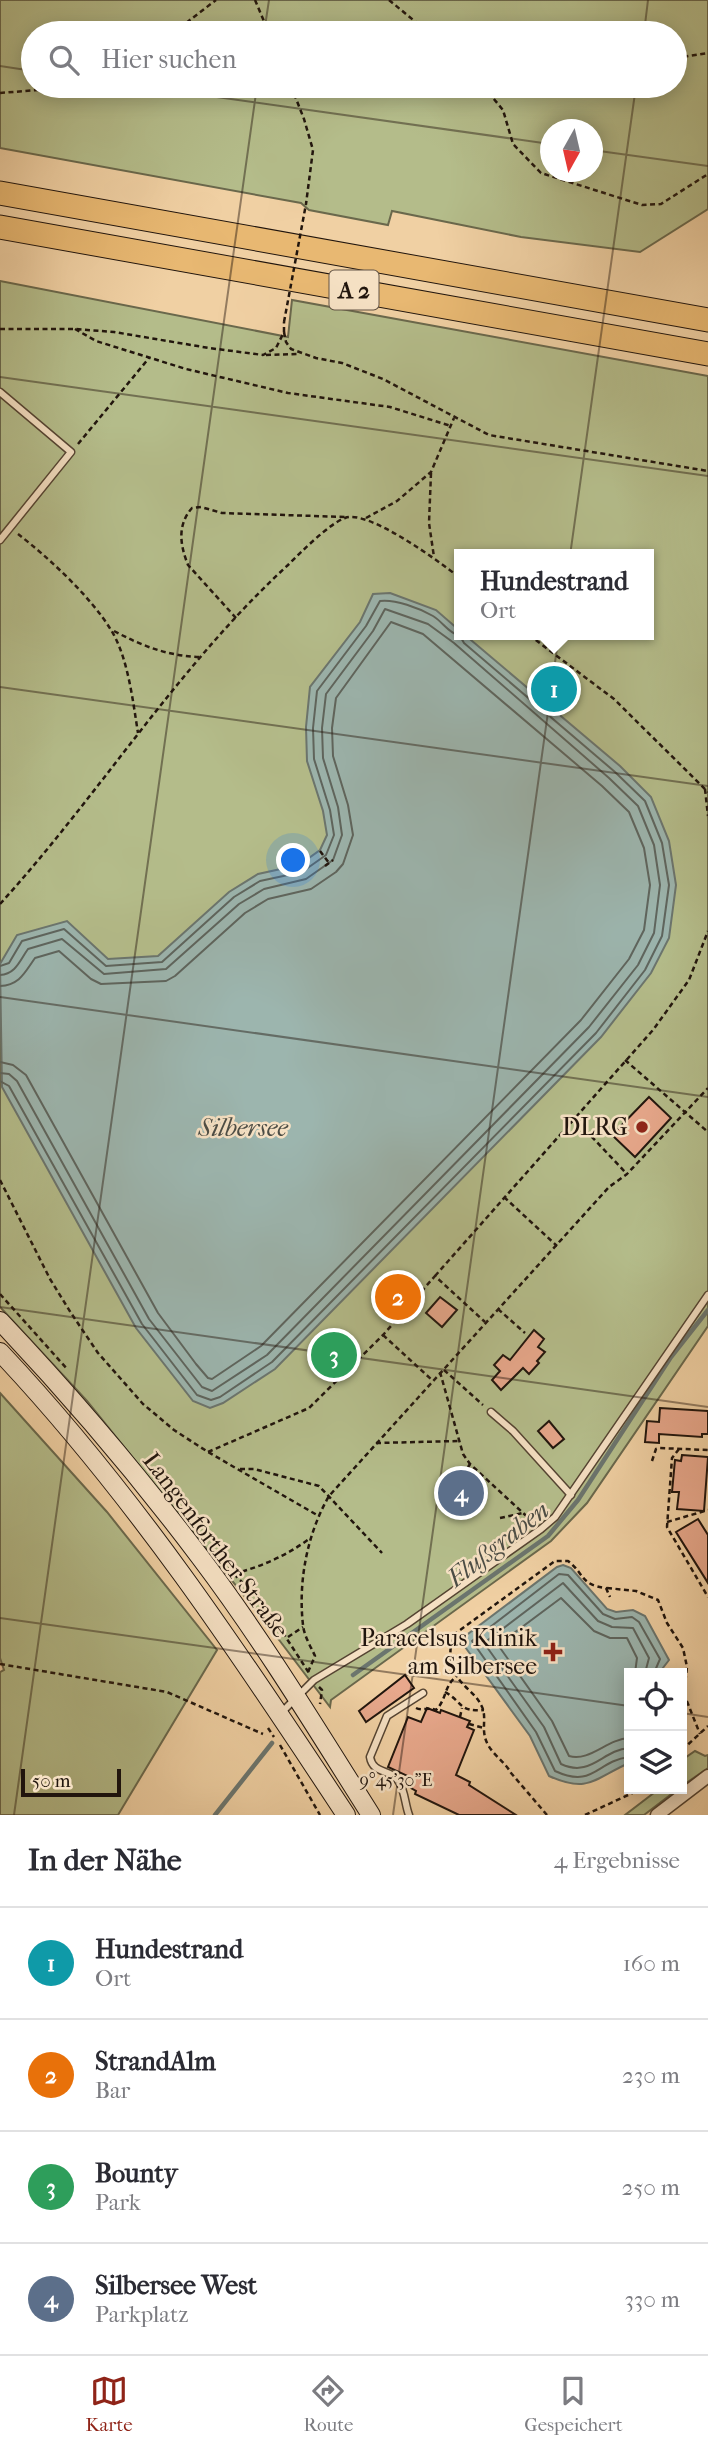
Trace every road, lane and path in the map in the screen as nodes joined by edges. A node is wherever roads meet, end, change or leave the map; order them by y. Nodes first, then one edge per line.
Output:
1 (216, 0) edge
2 (254, 0) edge
3 (389, 0) edge
4 (189, 21) edge
5 (264, 21) edge
6 (414, 21) edge
7 (708, 53) edge
8 (687, 56) edge
9 (21, 91) edge
10 (0, 93) edge
11 (296, 98) edge
12 (493, 98) edge
13 (708, 174) edge
14 (0, 193) edge
15 (0, 228) edge
16 (708, 320) edge
17 (0, 329) edge
18 (75, 329) junction
19 (284, 332) junction
20 (301, 354) junction
21 (708, 354) edge
22 (263, 355) junction
23 (149, 358) junction
24 (0, 392) edge
25 (454, 418) junction
26 (451, 426) junction
27 (71, 453) junction
28 (708, 471) edge
29 (431, 472) junction
30 (346, 517) junction
31 (366, 518) junction
32 (10, 528) junction
33 (0, 540) edge
34 (434, 557) junction
35 (454, 573) edge
36 (236, 618) junction
37 (112, 631) junction
38 (536, 640) edge
39 (200, 657) junction
40 (138, 733) junction
41 (706, 790) edge
42 (708, 816) edge
43 (320, 850) dead end
44 (329, 863) dead end
45 (0, 904) edge
46 (708, 931) edge
47 (625, 1060) junction
48 (708, 1088) edge
49 (686, 1112) junction
50 (574, 1118) dead end
51 (708, 1132) edge
52 (627, 1174) junction
53 (0, 1180) edge
54 (504, 1197) junction
55 (557, 1246) junction
56 (435, 1276) junction
57 (708, 1295) edge
58 (498, 1309) junction
59 (0, 1321) edge
60 (485, 1322) junction
61 (525, 1333) dead end
62 (383, 1335) junction
63 (0, 1352) edge
64 (441, 1371) junction
65 (433, 1380) junction
66 (491, 1412) joint
67 (459, 1441) junction
68 (376, 1443) junction
69 (679, 1449) junction
70 (708, 1450) edge
71 (208, 1452) junction
72 (652, 1461) dead end
73 (470, 1464) junction
74 (240, 1469) junction
75 (459, 1482) dead end
76 (571, 1495) junction
77 (329, 1496) junction
78 (708, 1510) edge
79 (523, 1513) junction
80 (317, 1515) junction
81 (500, 1518) dead end
82 (666, 1522) junction
83 (541, 1529) junction
84 (311, 1538) junction
85 (382, 1553) dead end
86 (606, 1588) junction
87 (610, 1597) dead end
88 (708, 1597) edge
89 (303, 1628) junction
90 (286, 1637) junction
91 (0, 1664) edge
92 (308, 1672) junction
93 (457, 1676) junction
94 (314, 1680) junction
95 (446, 1692) junction
96 (423, 1693) dead end
97 (296, 1697) junction
98 (406, 1704) junction
99 (462, 1708) junction
100 (320, 1710) dead end
101 (484, 1710) junction
102 (280, 1715) junction
103 (460, 1717) dead end
104 (469, 1724) dead end
105 (708, 1726) edge
106 (268, 1728) dead end
107 (484, 1728) junction
108 (263, 1734) dead end
109 (700, 1734) junction
110 (687, 1746) edge
111 (708, 1776) edge
112 (630, 1794) edge
113 (320, 1815) edge
114 (346, 1815) edge
115 (371, 1815) edge
116 (410, 1815) edge
117 (547, 1815) edge
118 (585, 1815) edge
119 (657, 1815) edge

1 - 4 path
2 - 5 path
3 - 6 path
7 - 8 path
9 - 10 path
11 - 19 path, bridge
12 - 13 path
14 - 16 highway, A 2
15 - 21 highway, A 2
17 - 18 path
18 - 22 path
18 - 23 path
19 - 20 path
19 - 22 path
20 - 22 path
20 - 25 path
23 - 26 path
23 - 27 path
24 - 27 lane
25 - 26 path
25 - 28 path
26 - 29 path
27 - 32 lane
29 - 31 path
29 - 34 path
30 - 31 path
30 - 36 path
30 - 36 path
31 - 34 path
32 - 33 lane
32 - 37 path
34 - 35 path
36 - 39 path
37 - 39 path
37 - 40 path
38 - 41 path
39 - 40 path
40 - 45 path
41 - 42 path
43 - 44 path
46 - 47 path
47 - 49 path
47 - 54 path
48 - 49 path
49 - 51 path
49 - 52 path
50 - 52 path
52 - 55 path
53 - 71 path
54 - 55 path
54 - 56 path
55 - 58 path
56 - 60 path
56 - 62 path
57 - 76 lane
58 - 60 path
58 - 61 path
59 - 97 main road, Langenforther Straße
60 - 64 path
62 - 65 path
62 - 71 path
63 - 102 main road, Langenforther Straße
64 - 65 path
64 - 66 path
64 - 67 path
65 - 68 path
66 - 76 lane
67 - 68 path
67 - 73 path
68 - 77 path
69 - 70 path
69 - 72 path
69 - 82 path
71 - 74 path
73 - 75 path
73 - 79 path
74 - 77 path
74 - 80 path
76 - 83 lane
77 - 80 path
77 - 85 path
78 - 82 path
79 - 81 path
79 - 83 path
80 - 84 path
82 - 88 path
83 - 94 lane
84 - 89 path
84 - 90 path
86 - 87 path
86 - 93 path
86 - 109 path
89 - 90 path
89 - 92 path
90 - 92 path
91 - 108 path
92 - 94 path
93 - 95 path
93 - 101 path
94 - 97 lane
94 - 100 path
95 - 98 path
95 - 99 path
96 - 98 lane
97 - 102 lane
97 - 115 main road, Langenforther Straße
98 - 116 lane
99 - 101 path
99 - 103 path
101 - 107 path
102 - 114 main road, Langenforther Straße
104 - 107 path
105 - 109 path
106 - 113 path
107 - 117 path
109 - 110 path
111 - 119 street
112 - 118 path

